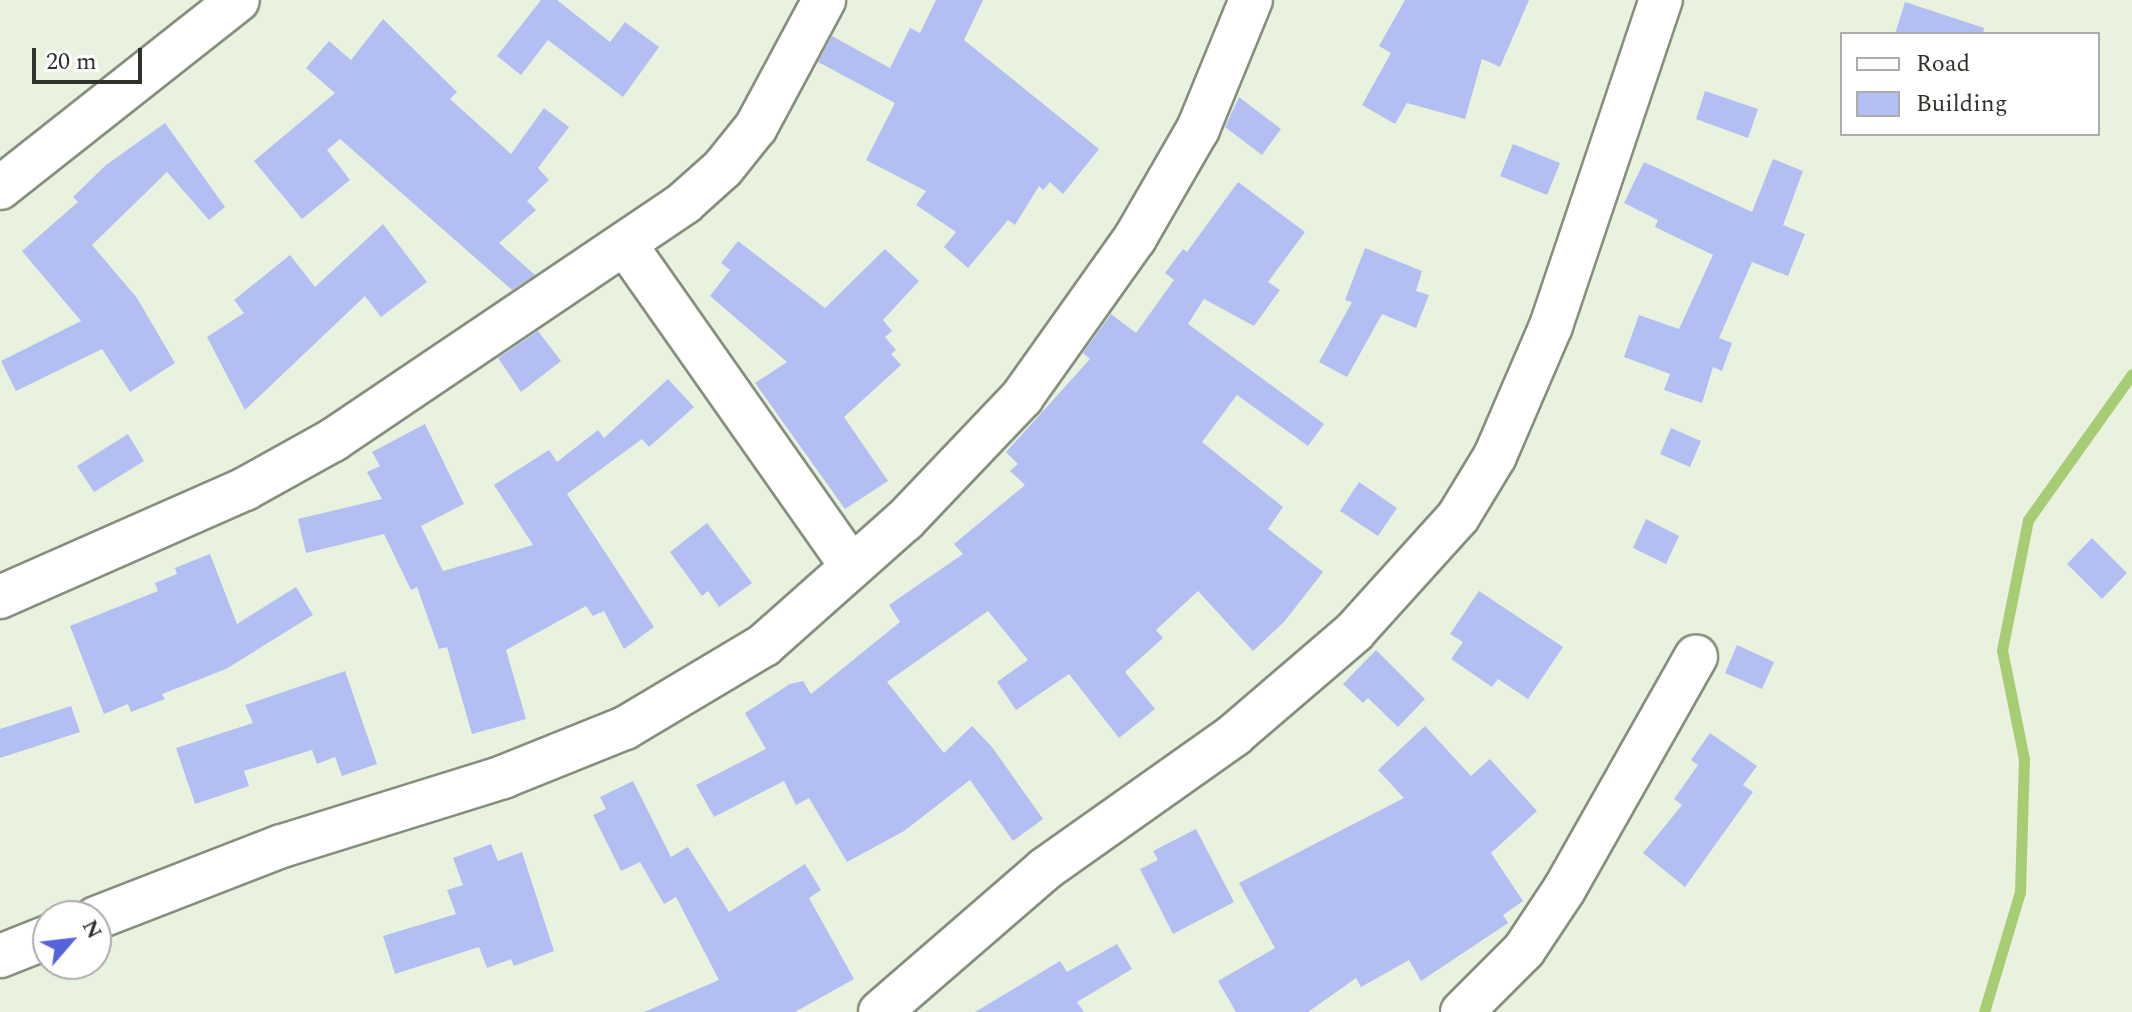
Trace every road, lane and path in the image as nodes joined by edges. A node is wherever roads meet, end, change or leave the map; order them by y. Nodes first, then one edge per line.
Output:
1 (238, 0) edge
2 (824, 0) edge
3 (1251, 0) edge
4 (1661, 0) edge
5 (0, 188) edge
6 (625, 244) junction
7 (851, 565) junction
8 (0, 597) edge
9 (1696, 656) dead end
10 (112, 912) edge
11 (32, 943) edge
12 (0, 956) edge
13 (880, 1012) edge
14 (1462, 1012) edge

1 - 5 street
2 - 6 street
3 - 7 street
4 - 13 street
6 - 7 street
6 - 8 street
7 - 10 street
9 - 14 street
11 - 12 street

